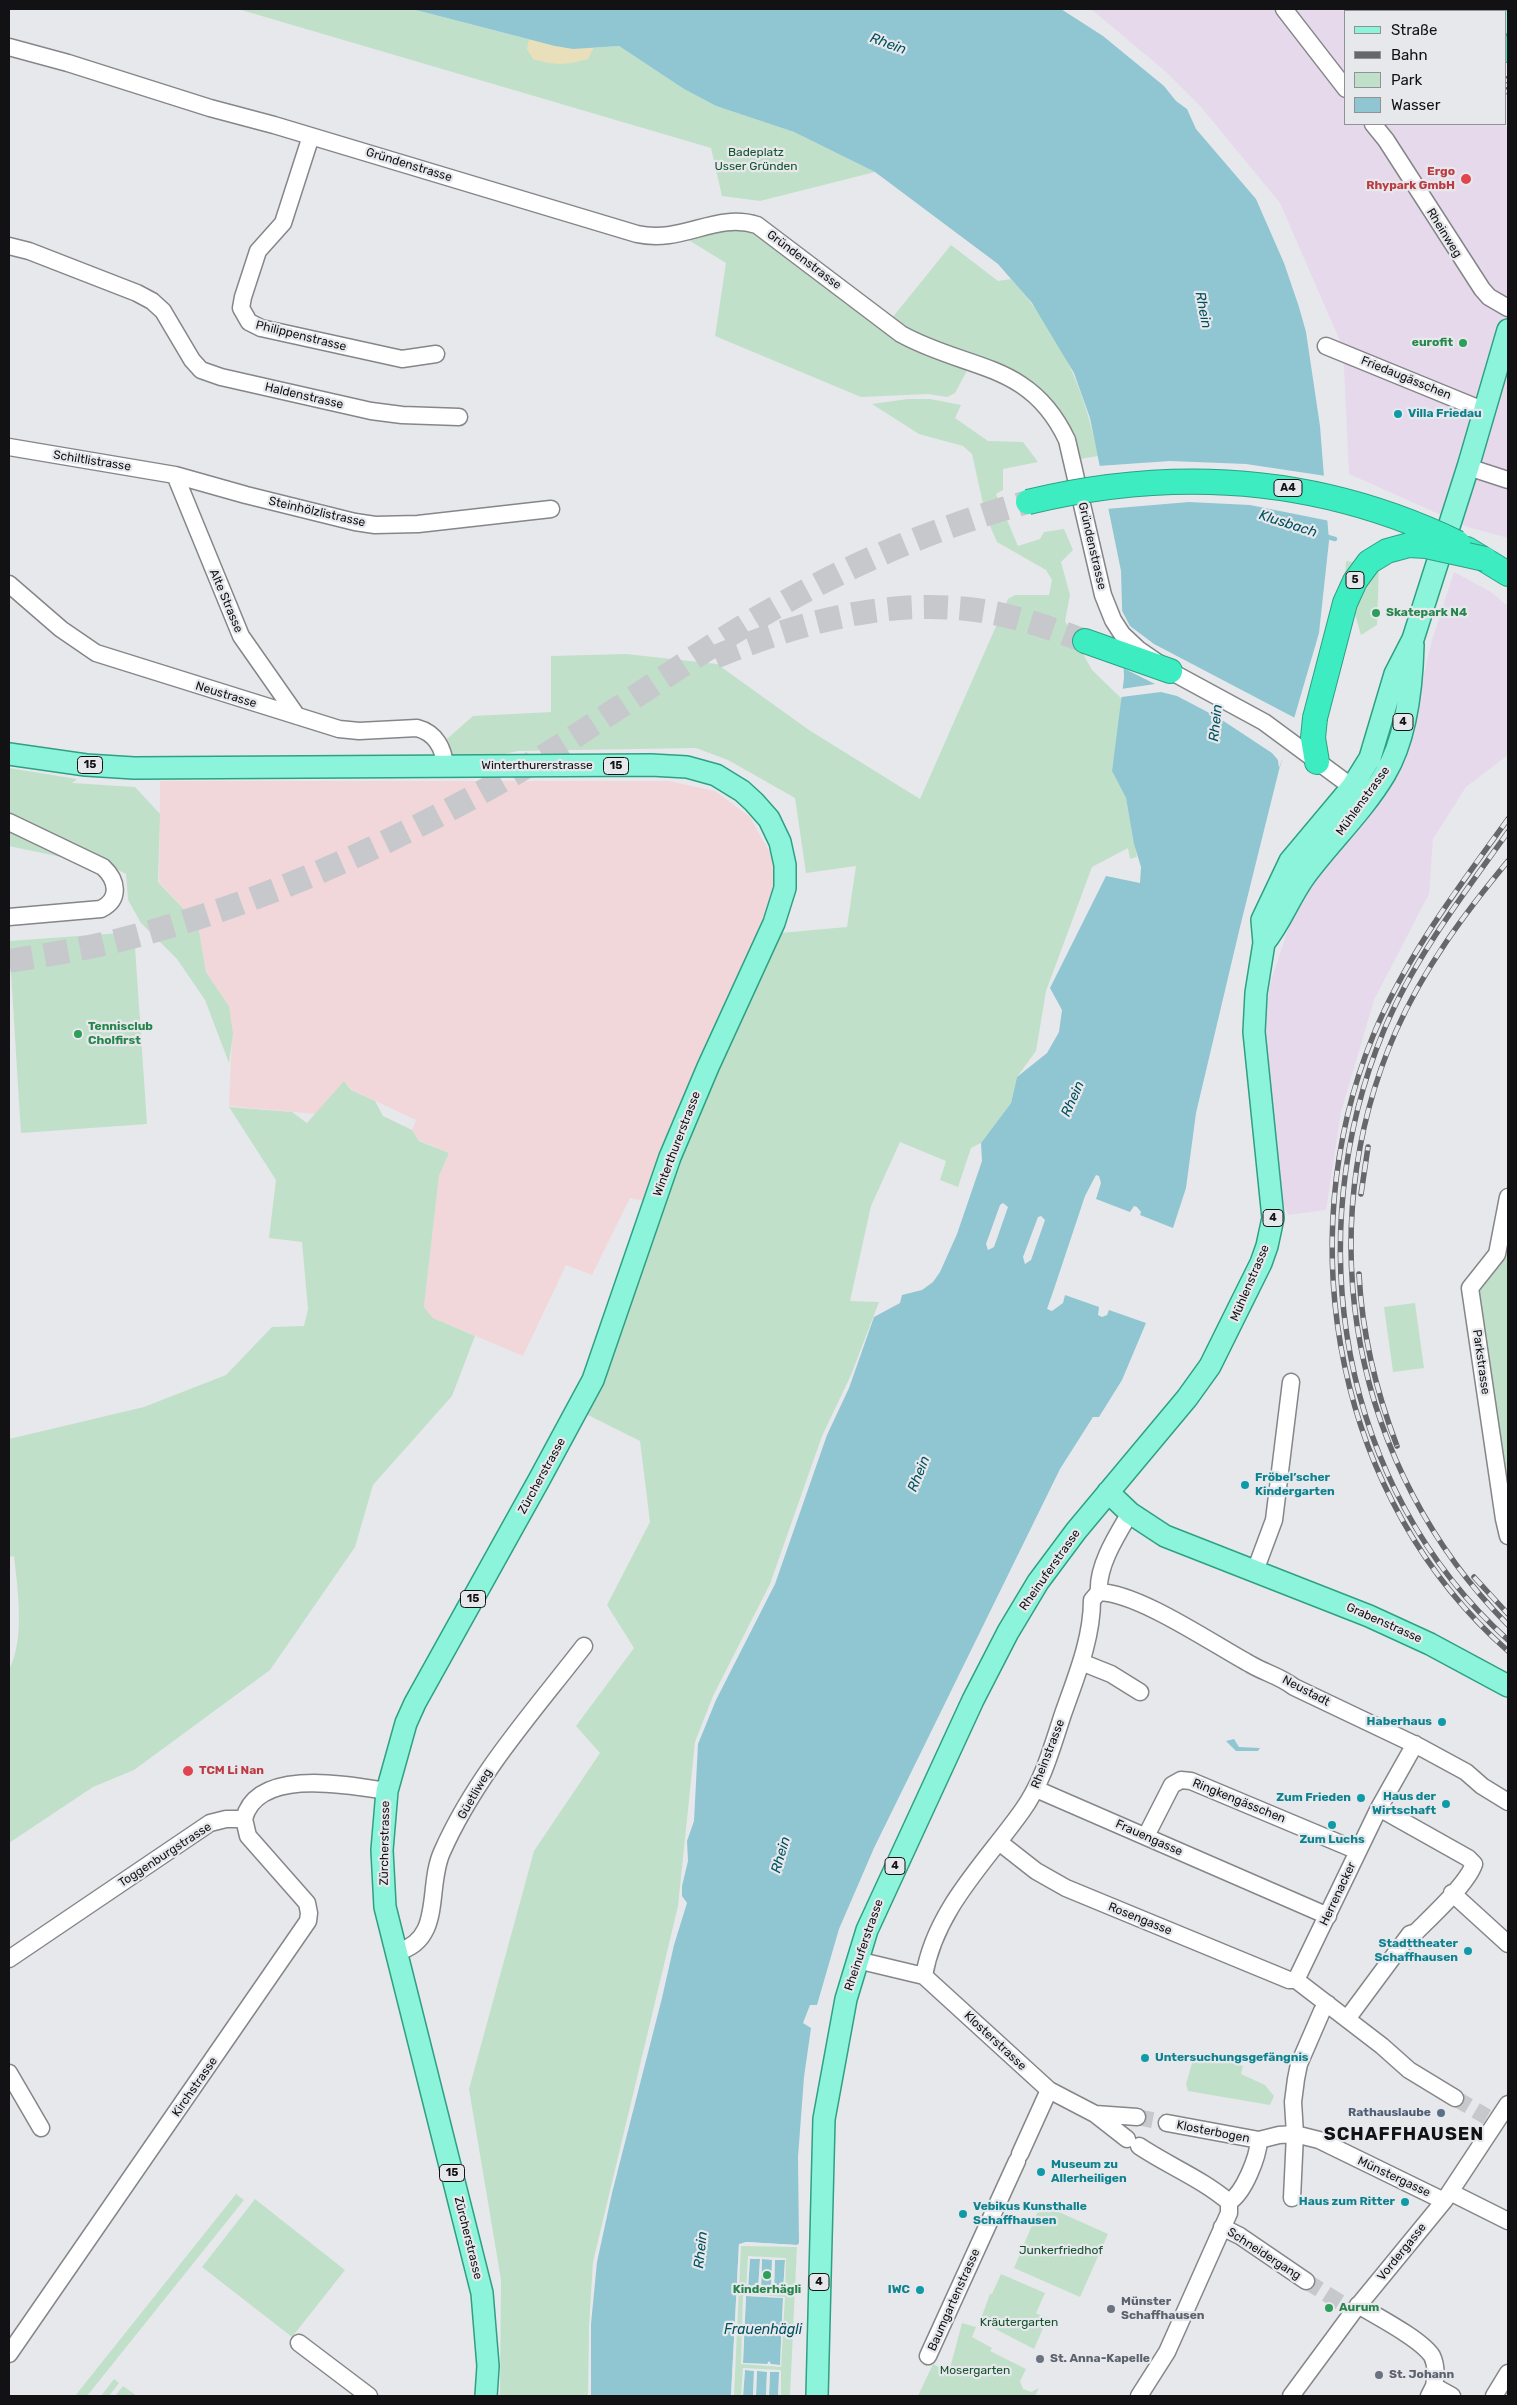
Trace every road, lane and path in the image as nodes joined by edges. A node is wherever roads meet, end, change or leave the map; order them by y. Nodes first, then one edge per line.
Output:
1 (1284, 9) edge
2 (9, 47) edge
3 (1344, 86) edge
4 (1374, 125) edge
5 (311, 136) junction
6 (9, 246) edge
7 (1508, 308) edge
8 (1508, 330) edge
9 (1326, 346) dead end
10 (436, 354) dead end
11 (1485, 411) junction
12 (459, 417) dead end
13 (9, 448) edge
14 (1468, 467) junction
15 (175, 475) junction
16 (1508, 480) edge
17 (1028, 502) tunnel mouth
18 (551, 509) dead end
19 (1497, 563) edge
20 (9, 584) edge
21 (1088, 643) tunnel mouth
22 (1170, 671) junction
23 (297, 716) junction
24 (9, 754) edge
25 (1317, 762) junction
26 (445, 767) junction
27 (1360, 792) junction
28 (9, 822) edge
29 (9, 917) edge
30 (1508, 1197) edge
31 (1291, 1382) dead end
32 (575, 1414) joint
33 (1108, 1492) junction
34 (1130, 1513) junction
35 (1508, 1536) edge
36 (1255, 1571) junction
37 (1099, 1592) junction
38 (584, 1646) dead end
39 (1081, 1662) junction
40 (1508, 1686) edge
41 (1140, 1692) dead end
42 (1415, 1744) junction
43 (1036, 1789) junction
44 (387, 1791) junction
45 (1508, 1802) edge
46 (1382, 1803) junction
47 (244, 1819) junction
48 (1146, 1836) junction
49 (999, 1842) junction
50 (1358, 1851) junction
51 (1456, 1896) junction
52 (1328, 1916) junction
53 (1508, 1944) edge
54 (397, 1952) junction
55 (9, 1959) edge
56 (856, 1960) junction
57 (924, 1976) junction
58 (1292, 1980) junction
59 (1328, 2004) junction
60 (1352, 2023) junction
61 (9, 2073) edge
62 (1049, 2090) junction
63 (1455, 2098) tunnel mouth
64 (1508, 2104) edge
65 (1095, 2114) junction
66 (1138, 2117) tunnel mouth
67 (1167, 2123) tunnel mouth
68 (41, 2128) dead end
69 (1295, 2134) junction
70 (1259, 2140) junction
71 (1447, 2196) junction
72 (1292, 2198) dead end
73 (1229, 2202) junction
74 (1508, 2221) edge
75 (1222, 2227) junction
76 (1306, 2281) tunnel mouth
77 (1351, 2307) junction
78 (299, 2343) dead end
79 (9, 2354) edge
80 (928, 2356) dead end
81 (1508, 2373) edge
82 (1431, 2391) edge
83 (369, 2396) edge
84 (486, 2396) edge
85 (817, 2396) edge
86 (1139, 2396) edge
87 (1290, 2396) edge
88 (1452, 2396) edge
89 (1494, 2396) edge

1 - 3 street
2 - 5 street, Gründenstrasse
4 - 7 street, Rheinweg
5 - 10 street, Philippenstrasse
5 - 22 street, Gründenstrasse
6 - 12 street, Haldenstrasse
8 - 11 main road, Mühlenstrasse / 4
9 - 11 street, Friedaugässchen
11 - 14 main road, Mühlenstrasse / 4
13 - 15 street, Schiltlistrasse
14 - 16 street
14 - 27 main road, Mühlenstrasse / 4
15 - 18 street, Steinhölzlistrasse
15 - 23 street, Alte Strasse
17 - 19 highway, A4, bridge
19 - 25 highway, 5, bridge
20 - 23 street, Neustrasse
21 - 22 highway
22 - 25 street, Gründenstrasse
23 - 26 street, Neustrasse
24 - 26 main road, Winterthurerstrasse / 15
25 - 27 street, Gründenstrasse
26 - 32 main road, Winterthurerstrasse / 15
27 - 33 main road, Mühlenstrasse / 4
28 - 29 street
30 - 35 street, Parkstrasse
31 - 36 street
32 - 44 main road, Zürcherstrasse / 15
33 - 34 main road, Grabenstrasse
33 - 56 main road, Rheinuferstrasse / 4
34 - 36 main road, Grabenstrasse
34 - 37 street, Rheinstrasse
36 - 40 main road, Grabenstrasse
37 - 39 street, Rheinstrasse
37 - 42 street, Neustadt
38 - 54 street, Güetliweg
39 - 41 street
39 - 43 street, Rheinstrasse
42 - 45 street, Neustadt
42 - 46 street, Herrenacker
43 - 48 street, Frauengasse
43 - 49 street, Rheinstrasse
44 - 47 street
44 - 54 main road, Zürcherstrasse / 15
46 - 50 street, Herrenacker
46 - 51 street
47 - 55 street, Toggenburgstrasse
47 - 79 street, Kirchstrasse
48 - 50 street, Ringkengässchen
48 - 52 street, Frauengasse
49 - 57 street, Rheinstrasse
49 - 58 street, Rosengasse
50 - 52 street, Herrenacker
51 - 53 street
51 - 60 street
52 - 58 street, Herrenacker
54 - 84 main road, Zürcherstrasse / 15
56 - 57 street, Klosterstrasse
56 - 85 main road, Rheinuferstrasse / 4
57 - 62 street, Klosterstrasse
58 - 59 street
59 - 60 street
59 - 69 street
60 - 63 street
61 - 68 street
62 - 65 street, Klosterstrasse
62 - 80 street, Baumgartenstrasse
64 - 71 street, Vordergasse
65 - 66 street
65 - 73 street, Klosterstrasse
67 - 70 street, Klosterbogen
69 - 70 street, Münstergasse
69 - 71 street, Münstergasse
69 - 72 street
70 - 73 street
71 - 74 street, Münstergasse
71 - 77 street, Vordergasse
73 - 75 street
75 - 76 street, Schneidergang
75 - 86 street
77 - 82 street
77 - 87 street, Vordergasse
78 - 83 street
81 - 89 street
82 - 88 street

